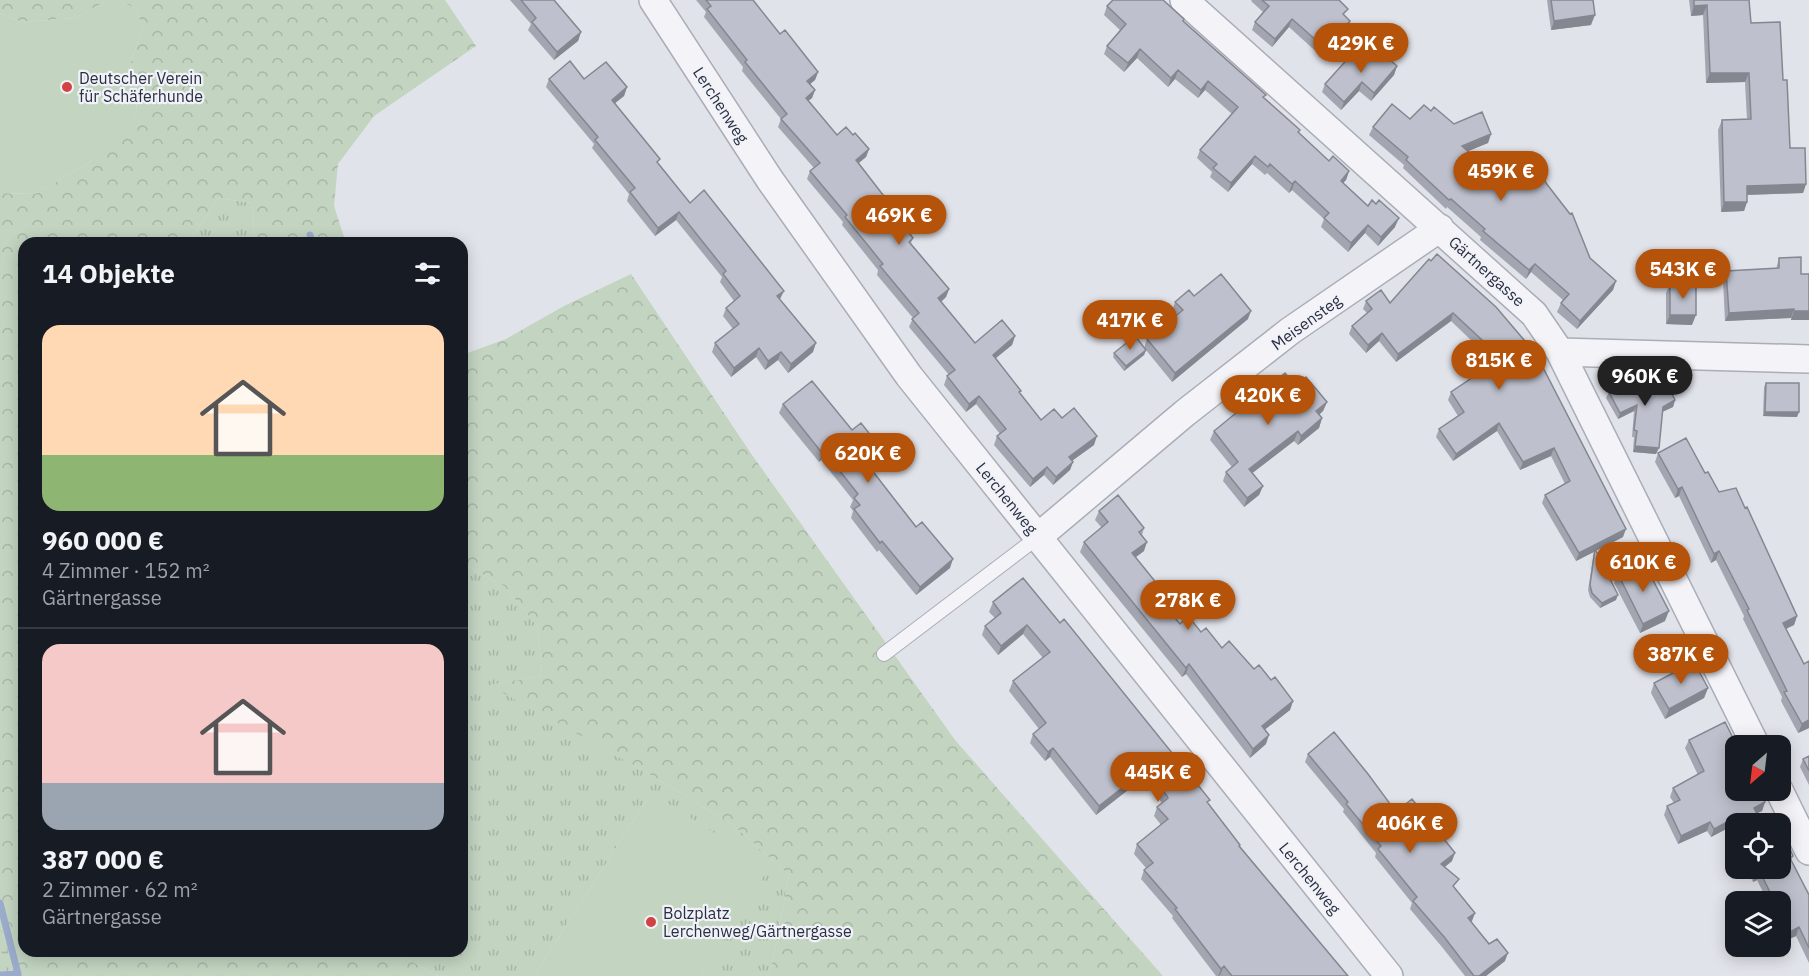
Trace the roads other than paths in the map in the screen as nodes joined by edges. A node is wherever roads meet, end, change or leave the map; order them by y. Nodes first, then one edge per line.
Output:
1 (653, 0) edge
2 (1184, 0) edge
3 (1440, 228) junction
4 (1560, 352) junction
5 (1809, 358) edge
6 (1038, 537) junction
7 (884, 654) dead end
8 (1751, 735) edge
9 (1784, 801) edge
10 (1809, 851) edge
11 (1389, 976) edge

1 - 6 street, Lerchenweg
2 - 3 street, Gärtnergasse
3 - 4 street, Gärtnergasse
3 - 6 street, Meisensteg
4 - 5 street
4 - 8 street, Gärtnergasse
6 - 7 lane
6 - 11 street, Lerchenweg
9 - 10 street

